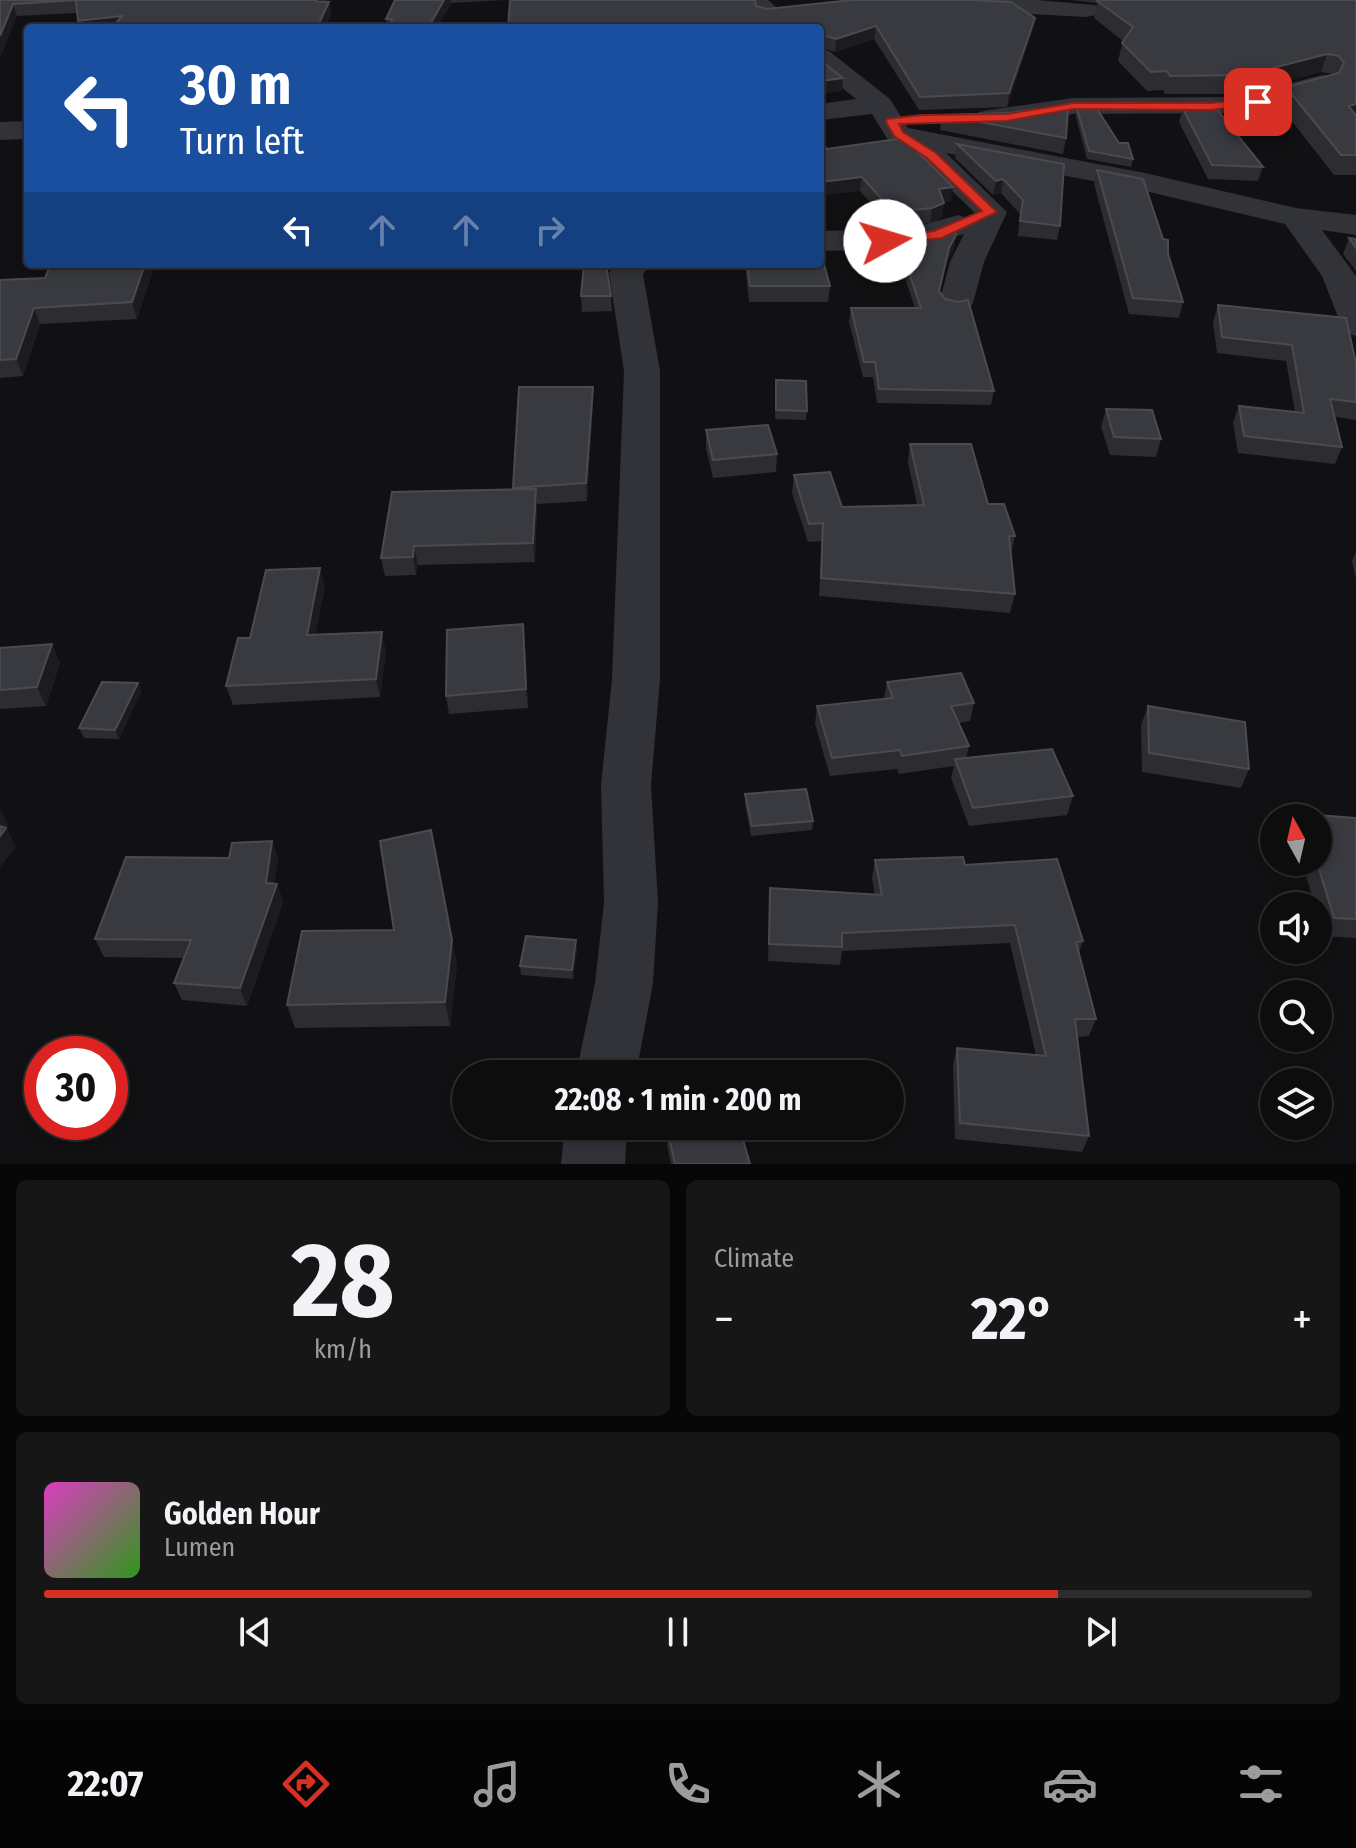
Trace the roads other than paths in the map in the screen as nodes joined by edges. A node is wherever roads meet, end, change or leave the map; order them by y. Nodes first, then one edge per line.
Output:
1 (872, 0) edge
2 (887, 0) edge
3 (902, 0) edge
4 (1086, 10) dead end
5 (824, 61) edge
6 (1322, 83) edge
7 (824, 112) edge
8 (890, 120) junction
9 (24, 130) edge
10 (0, 131) edge
11 (991, 212) junction
12 (1296, 217) junction
13 (1356, 225) edge
14 (824, 241) edge
15 (630, 268) edge
16 (956, 303) edge
17 (1356, 325) edge
18 (609, 1060) edge
19 (595, 1140) edge
20 (593, 1164) edge

1 - 2 street
3 - 4 street
5 - 8 street
6 - 8 street
7 - 8 street
8 - 11 street
8 - 12 street
9 - 10 street
11 - 14 street
11 - 16 street
12 - 13 street
12 - 17 street
15 - 18 street
19 - 20 street

